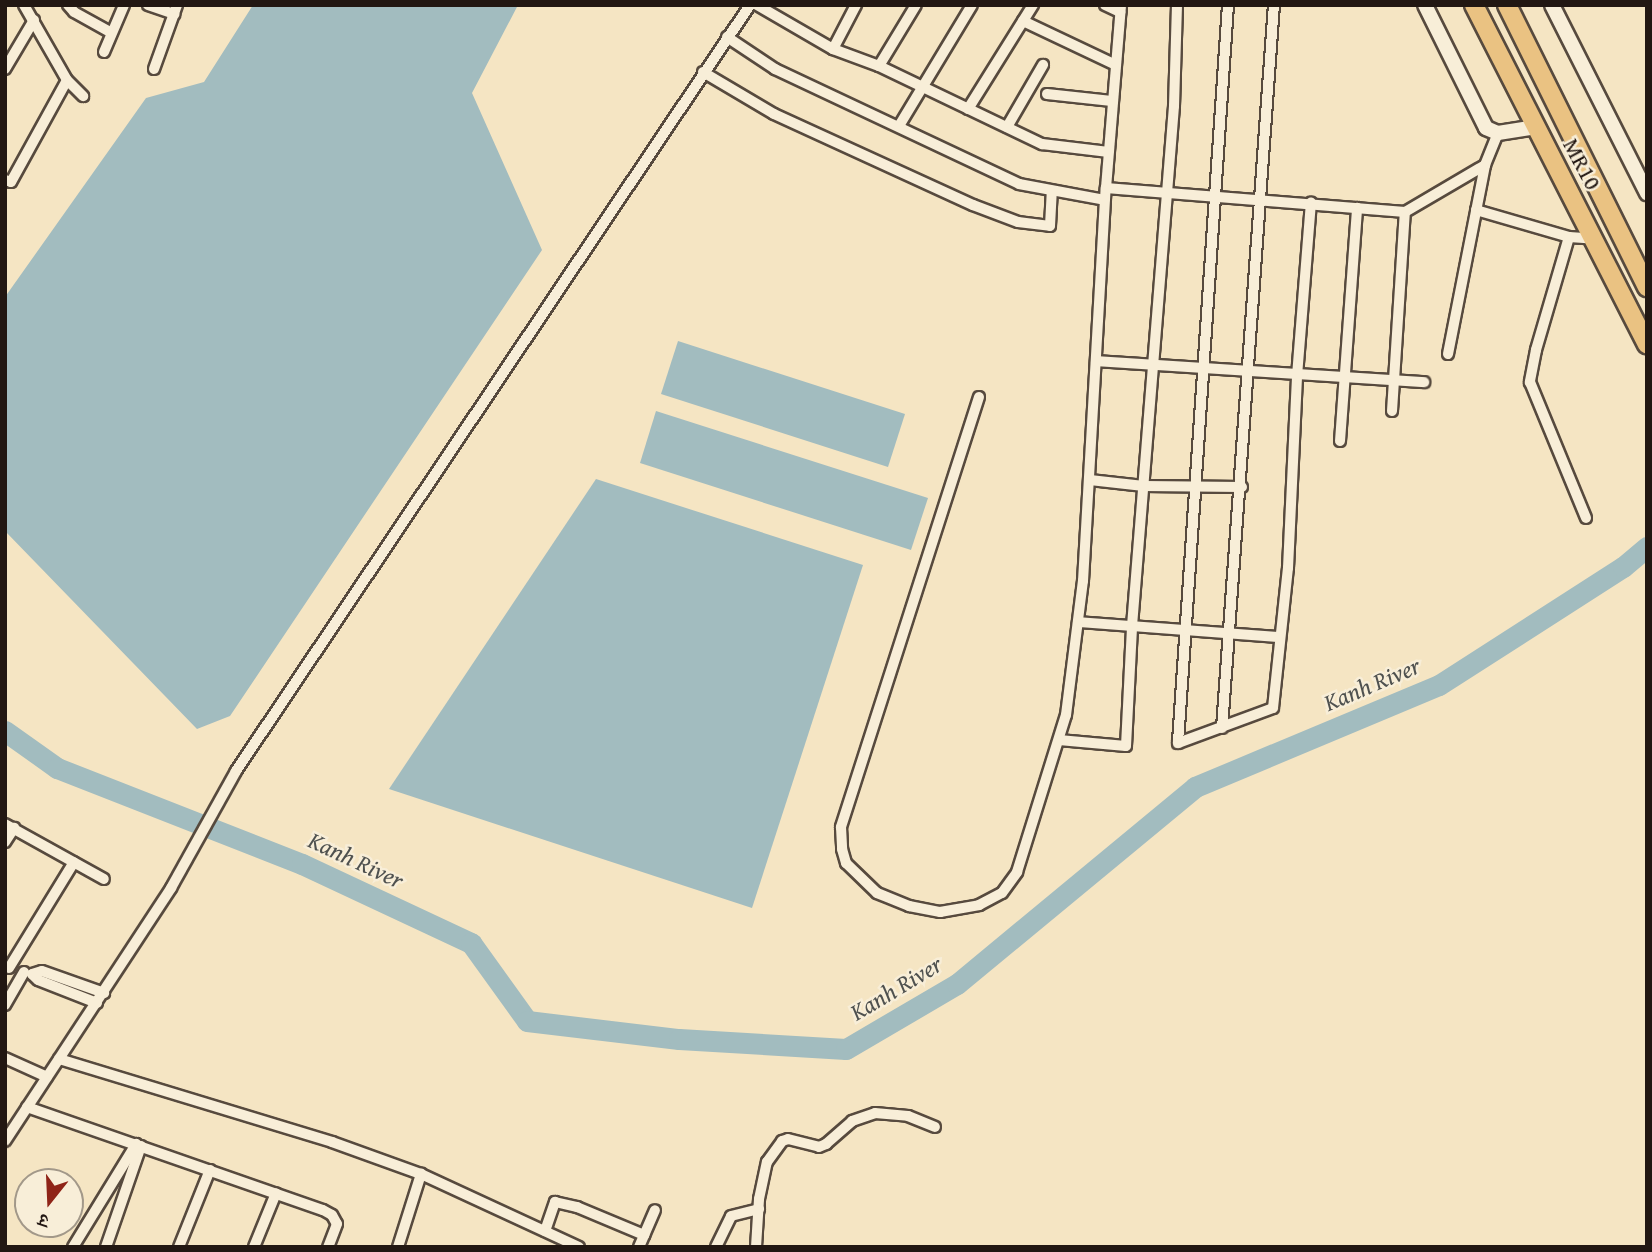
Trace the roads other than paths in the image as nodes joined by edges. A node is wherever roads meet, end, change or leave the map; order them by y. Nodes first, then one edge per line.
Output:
1 (24, 5) edge
2 (68, 5) edge
3 (124, 5) edge
4 (148, 5) edge
5 (750, 5) edge
6 (757, 5) edge
7 (856, 5) edge
8 (916, 5) edge
9 (972, 5) edge
10 (1033, 5) edge
11 (1105, 5) edge
12 (1177, 5) edge
13 (1228, 5) edge
14 (1275, 5) edge
15 (1425, 5) edge
16 (1474, 5) edge
17 (1507, 5) edge
18 (1552, 5) edge
19 (176, 9) edge
20 (1121, 9) edge
21 (34, 20) junction
22 (1023, 21) junction
23 (110, 32) junction
24 (727, 37) junction
25 (833, 49) junction
26 (104, 52) dead end
27 (1114, 64) junction
28 (1043, 65) dead end
29 (879, 66) junction
30 (5, 69) edge
31 (153, 69) dead end
32 (703, 72) junction
33 (66, 80) junction
34 (923, 88) junction
35 (1047, 94) dead end
36 (83, 96) dead end
37 (1112, 101) junction
38 (968, 109) junction
39 (899, 126) junction
40 (1007, 127) junction
41 (1535, 127) junction
42 (1498, 134) junction
43 (1109, 152) junction
44 (1485, 165) junction
45 (5, 180) edge
46 (1052, 191) junction
47 (1165, 192) junction
48 (1647, 193) edge
49 (1105, 194) junction
50 (1216, 196) junction
51 (1259, 200) junction
52 (1311, 203) junction
53 (1357, 208) junction
54 (1476, 210) junction
55 (1405, 212) junction
56 (1569, 237) junction
57 (1595, 239) junction
58 (1647, 288) edge
59 (1647, 345) edge
60 (1447, 354) dead end
61 (1096, 361) junction
62 (1153, 365) junction
63 (1203, 369) junction
64 (1248, 371) junction
65 (1297, 376) junction
66 (1345, 379) junction
67 (1393, 381) junction
68 (1424, 382) dead end
69 (979, 397) dead end
70 (1392, 411) dead end
71 (1340, 441) dead end
72 (1090, 480) junction
73 (1144, 486) junction
74 (1242, 487) junction
75 (1195, 488) junction
76 (1586, 518) dead end
77 (1078, 622) junction
78 (1132, 626) junction
79 (1186, 628) junction
80 (1229, 634) junction
81 (1279, 637) junction
82 (1222, 728) junction
83 (1059, 740) junction
84 (9, 826) edge
85 (5, 842) edge
86 (74, 862) junction
87 (104, 879) dead end
88 (7, 967) edge
89 (28, 973) junction
90 (66, 985) junction
91 (104, 993) junction
92 (97, 1003) junction
93 (5, 1005) edge
94 (5, 1058) edge
95 (59, 1059) junction
96 (47, 1077) junction
97 (27, 1107) junction
98 (935, 1127) dead end
99 (5, 1141) edge
100 (138, 1145) junction
101 (210, 1170) junction
102 (421, 1174) junction
103 (276, 1193) junction
104 (759, 1209) junction
105 (655, 1210) dead end
106 (545, 1231) junction
107 (644, 1235) junction
108 (73, 1247) edge
109 (106, 1247) edge
110 (179, 1247) edge
111 (254, 1247) edge
112 (328, 1247) edge
113 (398, 1247) edge
114 (579, 1247) edge
115 (639, 1247) edge
116 (716, 1247) edge
117 (756, 1247) edge

1 - 21 street
2 - 23 street
3 - 23 street
4 - 19 street
5 - 24 street
6 - 25 street
7 - 25 street
8 - 29 street
9 - 34 street
10 - 22 street
11 - 20 street
12 - 47 street
13 - 50 street
14 - 51 street
15 - 42 street
16 - 41 main road, MR10
17 - 58 main road, MR10
18 - 48 street
19 - 31 street
20 - 27 street
21 - 30 street
21 - 33 street
22 - 27 street
22 - 38 street
23 - 26 street
24 - 32 street
24 - 39 street
25 - 29 street
27 - 37 street
28 - 40 street
29 - 34 street
32 - 46 street
32 - 91 street
33 - 36 street
33 - 45 street
34 - 38 street
34 - 39 street
35 - 37 street
37 - 43 street
38 - 40 street
39 - 46 street
40 - 43 street
41 - 42 street
41 - 57 main road, MR10
42 - 44 street
43 - 49 street
44 - 54 street
44 - 55 street
46 - 49 street
47 - 49 street
47 - 50 street
47 - 62 street
49 - 61 street
50 - 51 street
50 - 63 street
51 - 52 street
51 - 64 street
52 - 53 street
52 - 65 street
53 - 55 street
53 - 66 street
54 - 56 street
54 - 60 street
55 - 67 street
56 - 57 street
56 - 76 street
57 - 59 main road, MR10
61 - 62 street
61 - 72 street
62 - 63 street
62 - 73 street
63 - 64 street
63 - 75 street
64 - 65 street
64 - 74 street
65 - 66 street
65 - 81 street
66 - 67 street
66 - 71 street
67 - 68 street
67 - 70 street
69 - 83 street
72 - 73 street
72 - 77 street
73 - 75 street
73 - 78 street
74 - 75 street
74 - 80 street
75 - 79 street
77 - 78 street
77 - 83 street
78 - 79 street
78 - 83 street
79 - 80 street
79 - 82 street
80 - 81 street
80 - 82 street
81 - 82 street
84 - 85 street
84 - 86 street
86 - 87 street
86 - 88 street
88 - 89 street
89 - 90 street
89 - 93 street
90 - 91 street
90 - 92 street
91 - 92 street
92 - 95 street
94 - 96 street
95 - 96 street
95 - 102 street
96 - 97 street
97 - 99 street
97 - 100 street
98 - 104 street
100 - 101 street
100 - 108 street
100 - 109 street
101 - 103 street
101 - 110 street
102 - 106 street
102 - 113 street
103 - 111 street
103 - 112 street
104 - 116 street
104 - 117 street
105 - 107 street
106 - 107 street
106 - 114 street
107 - 115 street

